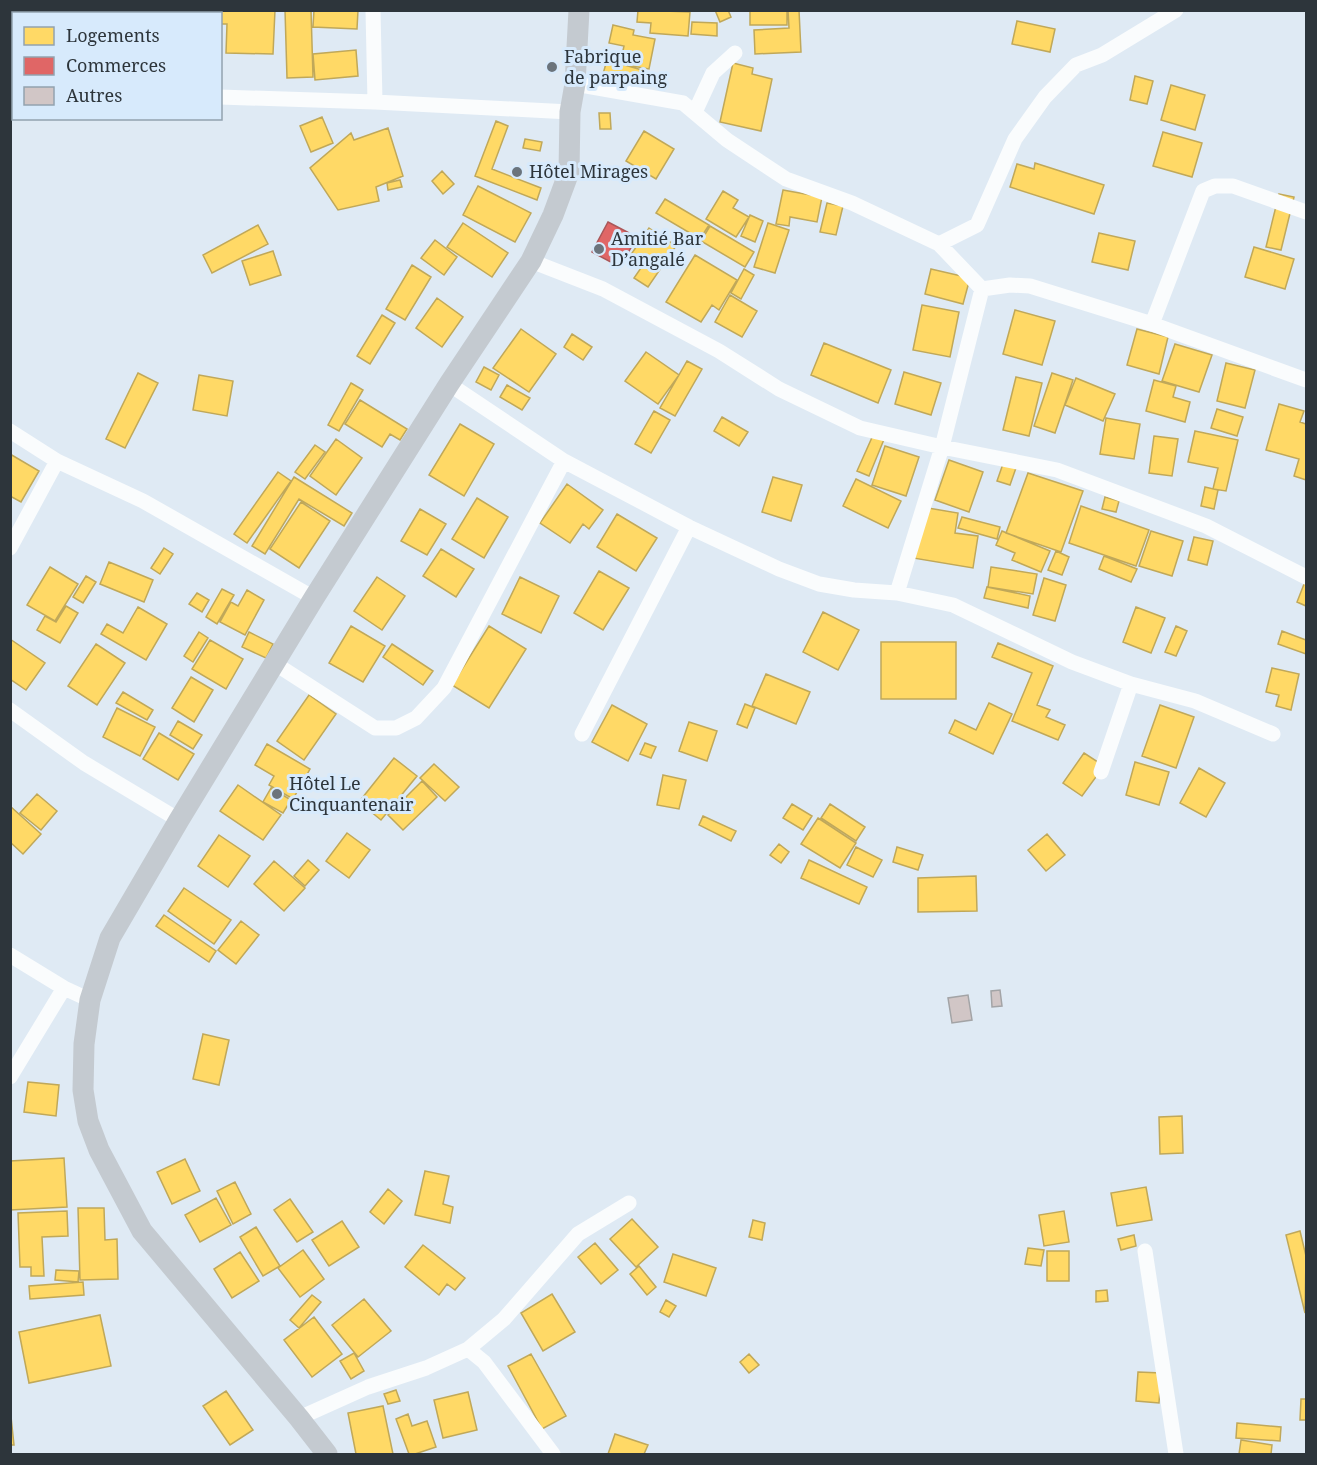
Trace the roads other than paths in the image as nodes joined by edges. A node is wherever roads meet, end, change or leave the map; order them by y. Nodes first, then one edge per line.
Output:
1 (373, 10) edge
2 (579, 10) edge
3 (1176, 10) edge
4 (735, 53) dead end
5 (575, 84) junction
6 (222, 97) edge
7 (375, 102) junction
8 (570, 112) junction
9 (695, 112) junction
10 (1306, 212) edge
11 (939, 244) junction
12 (531, 261) junction
13 (982, 289) junction
14 (1152, 324) junction
15 (1306, 380) edge
16 (449, 384) junction
17 (10, 430) edge
18 (942, 447) junction
19 (57, 461) junction
20 (564, 461) junction
21 (689, 527) junction
22 (10, 548) edge
23 (1306, 577) edge
24 (897, 593) junction
25 (314, 598) junction
26 (274, 663) junction
27 (1131, 684) junction
28 (10, 710) edge
29 (582, 734) dead end
30 (1273, 734) dead end
31 (1101, 772) dead end
32 (179, 820) junction
33 (10, 955) edge
34 (64, 988) junction
35 (90, 1000) junction
36 (10, 1077) edge
37 (629, 1203) dead end
38 (1144, 1251) dead end
39 (468, 1349) junction
40 (299, 1418) junction
41 (327, 1455) edge
42 (553, 1455) edge
43 (1176, 1455) edge

1 - 7 street
2 - 5 street
3 - 11 street
4 - 9 street
5 - 8 street
5 - 9 street
6 - 7 street
7 - 8 street
8 - 12 street
9 - 11 street
10 - 14 street
11 - 13 street
12 - 16 street
12 - 18 street
13 - 14 street
13 - 18 street
14 - 15 street
16 - 20 street
16 - 25 street
17 - 19 street
18 - 23 street
18 - 24 street
19 - 22 street
19 - 25 street
20 - 21 street
20 - 26 street
21 - 24 street
21 - 29 street
24 - 27 street
25 - 26 street
26 - 32 street
27 - 30 street
27 - 31 street
28 - 32 street
32 - 35 street
33 - 34 street
34 - 35 street
34 - 36 street
35 - 40 street
37 - 39 street
38 - 43 street
39 - 40 street
39 - 42 street
40 - 41 street

